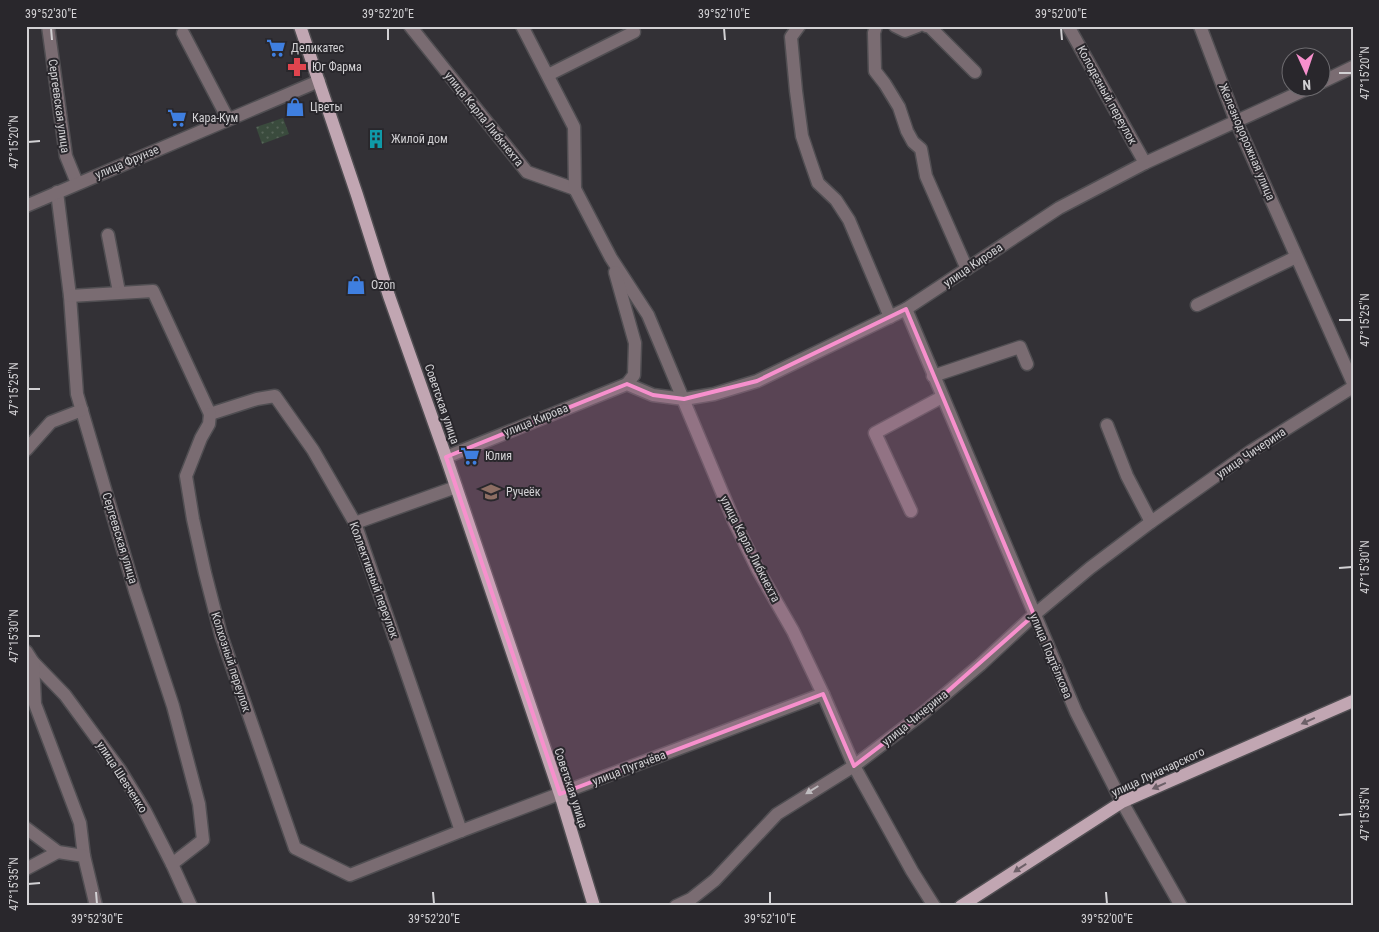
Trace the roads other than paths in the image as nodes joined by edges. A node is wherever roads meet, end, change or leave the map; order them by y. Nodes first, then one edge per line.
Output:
1 (48, 26) edge
2 (300, 26) edge
3 (410, 26) edge
4 (522, 26) edge
5 (632, 26) edge
6 (799, 26) edge
7 (876, 26) edge
8 (895, 26) edge
9 (918, 26) edge
10 (926, 26) edge
11 (1068, 26) edge
12 (1200, 26) edge
13 (184, 33) dead end
14 (1353, 67) edge
15 (975, 72) dead end
16 (548, 75) junction
17 (1332, 77) edge
18 (319, 81) junction
19 (1287, 98) edge
20 (228, 119) junction
21 (1236, 121) junction
22 (1145, 163) junction
23 (77, 183) junction
24 (575, 189) junction
25 (57, 192) junction
26 (26, 206) edge
27 (108, 235) dead end
28 (1296, 257) junction
29 (612, 258) junction
30 (967, 269) junction
31 (119, 292) junction
32 (70, 296) junction
33 (1197, 305) dead end
34 (906, 309) junction
35 (890, 317) junction
36 (1027, 364) dead end
37 (933, 376) junction
38 (1353, 382) edge
39 (627, 384) junction
40 (1353, 387) edge
41 (942, 397) junction
42 (684, 399) junction
43 (82, 410) junction
44 (210, 414) junction
45 (1107, 425) dead end
46 (26, 450) edge
47 (446, 457) junction
48 (456, 487) junction
49 (911, 511) dead end
50 (1151, 522) junction
51 (355, 523) junction
52 (1034, 615) junction
53 (30, 656) edge
54 (823, 694) junction
55 (1353, 701) edge
56 (854, 766) junction
57 (560, 794) junction
58 (1122, 802) junction
59 (26, 828) edge
60 (461, 831) junction
61 (58, 852) junction
62 (84, 856) junction
63 (172, 864) junction
64 (26, 869) edge
65 (350, 875) joint
66 (96, 906) edge
67 (191, 906) edge
68 (594, 906) edge
69 (676, 906) edge
70 (934, 906) edge
71 (961, 906) edge
72 (1181, 906) edge

1 - 23 street, Сергеевская улица
2 - 18 main road, Советская улица
3 - 24 street, улица Карла Либкнехта
4 - 16 street, улица Карла Либкнехта
5 - 16 street
6 - 35 street
7 - 30 street
8 - 9 street
10 - 15 street
11 - 22 street, Колодезный переулок
12 - 21 street, Железнодорожная улица
13 - 20 street
14 - 17 street
16 - 24 street, улица Карла Либкнехта
18 - 20 street, улица Фрунзе
18 - 47 main road, Советская улица
19 - 21 street, улица Кирова
20 - 23 street, улица Фрунзе
21 - 22 street, улица Кирова
21 - 28 street, Железнодорожная улица
22 - 30 street, улица Кирова
23 - 25 street, улица Фрунзе
24 - 29 street, улица Карла Либкнехта
25 - 26 street, улица Фрунзе
25 - 32 street, Сергеевская улица
27 - 31 street
28 - 33 street
28 - 38 street, Железнодорожная улица
29 - 39 street
29 - 42 street, улица Карла Либкнехта
30 - 34 street, улица Кирова
31 - 32 street
31 - 44 street
32 - 43 street, Сергеевская улица
34 - 35 street, улица Кирова
34 - 37 street, улица Подтёлкова
35 - 42 street, улица Кирова
36 - 37 street
37 - 41 street, улица Подтёлкова
39 - 42 street, улица Кирова
39 - 47 street, улица Кирова
40 - 50 street, улица Чичерина
41 - 49 street
41 - 52 street, улица Подтёлкова
42 - 54 street, улица Карла Либкнехта
43 - 46 street
43 - 63 street, Сергеевская улица
44 - 51 street, Коллективный переулок
44 - 65 street, Колхозный переулок
45 - 50 street
47 - 48 main road, Советская улица
48 - 51 street
48 - 57 main road, Советская улица
50 - 52 street, улица Чичерина
51 - 60 street, Коллективный переулок
52 - 56 street, улица Чичерина
52 - 58 street, улица Подтёлкова
53 - 62 street, улица Шевченко
53 - 63 street, улица Шевченко
54 - 56 street, улица Карла Либкнехта
54 - 57 street, улица Пугачёва
55 -> 58 main road, улица Луначарского
56 -> 69 street, улица Чичерина
56 - 70 street, улица Карла Либкнехта
57 - 60 street, улица Пугачёва
57 - 68 main road, Советская улица
58 -> 71 main road, улица Луначарского
58 - 72 street, улица Подтёлкова
59 - 61 street
60 - 65 street, улица Пугачёва
61 - 62 street
61 - 64 street
62 - 66 street, улица Шевченко
63 - 67 street, улица Шевченко

